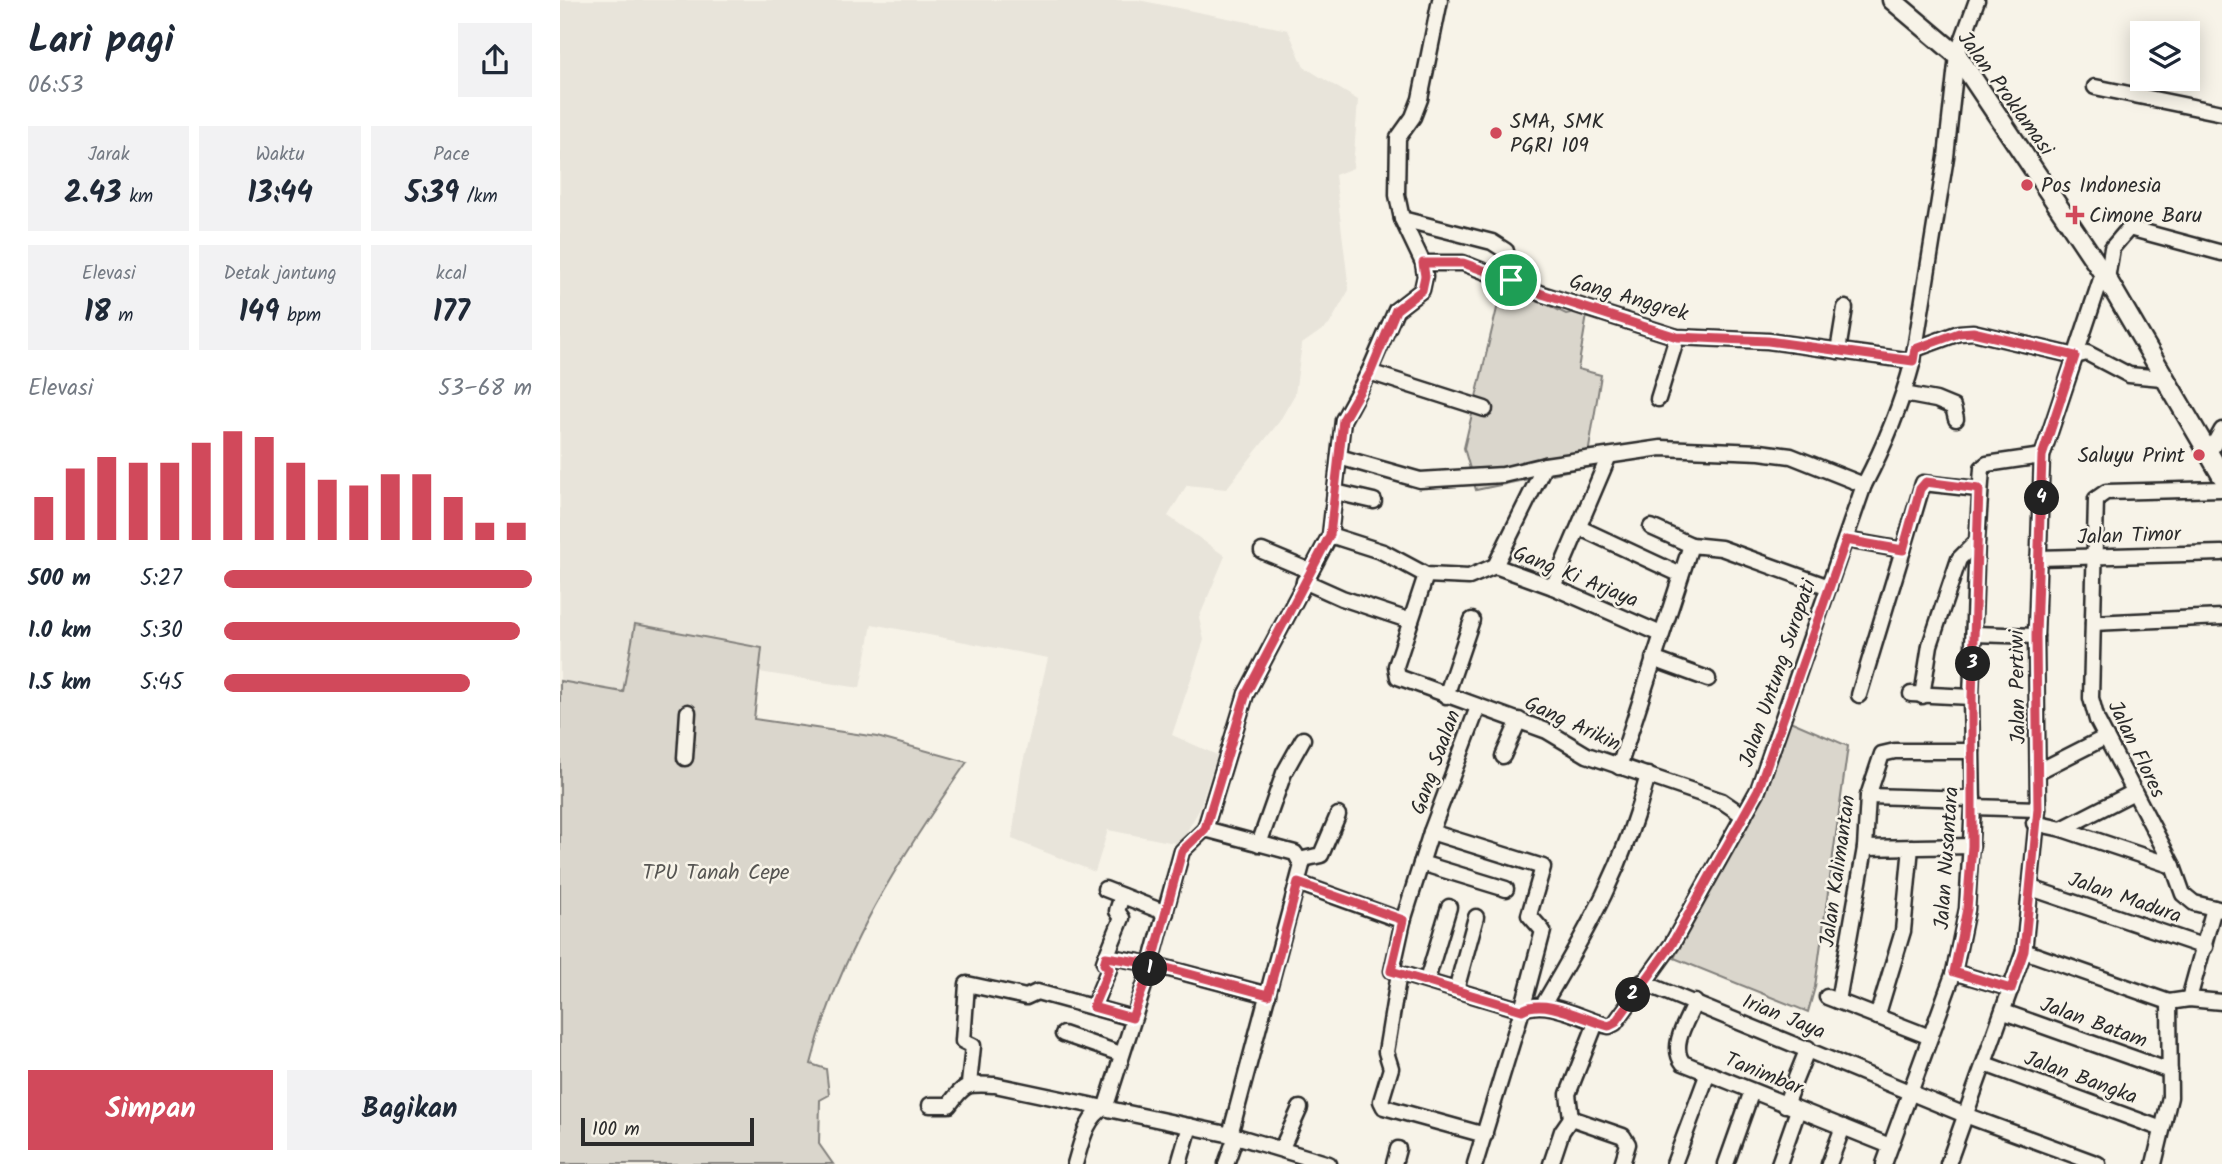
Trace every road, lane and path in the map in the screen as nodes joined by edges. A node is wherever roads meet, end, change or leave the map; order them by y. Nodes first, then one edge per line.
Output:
1 (1440, 0) edge
2 (1892, 0) edge
3 (1977, 0) edge
4 (1957, 55) junction
5 (2095, 86) dead end
6 (2222, 113) edge
7 (1402, 219) junction
8 (2222, 253) edge
9 (1423, 263) junction
10 (2105, 276) junction
11 (1511, 280) junction
12 (1845, 308) dead end
13 (1677, 337) junction
14 (1838, 351) junction
15 (1914, 355) junction
16 (2075, 356) junction
17 (1370, 373) junction
18 (2162, 378) junction
19 (1904, 394) junction
20 (1658, 400) dead end
21 (1485, 409) dead end
22 (1955, 419) dead end
23 (2222, 430) edge
24 (2209, 453) junction
25 (2042, 456) junction
26 (1339, 457) junction
27 (1608, 458) junction
28 (1545, 465) junction
29 (2222, 476) edge
30 (1864, 485) junction
31 (1979, 489) junction
32 (2222, 489) edge
33 (1335, 492) junction
34 (1374, 501) dead end
35 (1651, 527) dead end
36 (1580, 528) junction
37 (1330, 535) junction
38 (1846, 540) junction
39 (1977, 541) junction
40 (1691, 545) junction
41 (1903, 550) junction
42 (1262, 551) dead end
43 (2222, 553) edge
44 (2038, 558) junction
45 (2094, 559) junction
46 (1495, 566) junction
47 (1426, 575) junction
48 (1681, 575) junction
49 (1307, 576) junction
50 (1553, 587) junction
51 (1829, 587) junction
52 (2222, 617) edge
53 (1472, 620) dead end
54 (1411, 621) junction
55 (2093, 622) junction
56 (1661, 634) junction
57 (1974, 634) junction
58 (2036, 636) junction
59 (1653, 659) junction
60 (1708, 679) dead end
61 (1859, 695) dead end
62 (1446, 696) junction
63 (1972, 697) junction
64 (1478, 707) junction
65 (688, 712) dead end
66 (1519, 720) junction
67 (2106, 737) junction
68 (1303, 739) dead end
69 (1972, 751) junction
70 (1503, 756) dead end
71 (685, 758) dead end
72 (1619, 767) junction
73 (2039, 771) junction
74 (1648, 775) junction
75 (2134, 792) junction
76 (1868, 796) junction
77 (1973, 803) junction
78 (1338, 815) dead end
79 (1744, 816) junction
80 (2036, 816) junction
81 (2062, 828) junction
82 (1205, 829) junction
83 (1431, 832) junction
84 (1259, 844) junction
85 (1972, 846) junction
86 (1912, 847) junction
87 (1866, 848) junction
88 (1299, 860) junction
89 (1421, 863) junction
90 (2173, 866) junction
91 (1298, 883) junction
92 (2031, 888) junction
93 (1105, 889) dead end
94 (1506, 889) dead end
95 (1122, 896) junction
96 (1449, 907) dead end
97 (2218, 909) edge
98 (1166, 913) junction
99 (1476, 917) dead end
100 (1403, 920) junction
101 (2204, 947) junction
102 (2024, 951) junction
103 (1106, 957) junction
104 (1152, 964) junction
105 (1954, 972) junction
106 (1399, 973) junction
107 (1426, 980) junction
108 (1642, 982) junction
109 (2011, 989) junction
110 (1457, 990) junction
111 (1268, 995) junction
112 (2189, 999) junction
113 (1695, 1002) junction
114 (2169, 1002) junction
115 (2222, 1002) edge
116 (1544, 1006) junction
117 (1093, 1007) junction
118 (1522, 1010) junction
119 (2004, 1012) junction
120 (1877, 1017) junction
121 (1132, 1018) junction
122 (1596, 1023) junction
123 (1063, 1034) dead end
124 (1930, 1037) junction
125 (1808, 1048) junction
126 (1121, 1054) junction
127 (1985, 1063) junction
128 (2170, 1071) junction
129 (1708, 1073) junction
130 (969, 1084) junction
131 (1752, 1091) junction
132 (1910, 1091) junction
133 (930, 1105) dead end
134 (1106, 1106) junction
135 (1300, 1108) dead end
136 (1791, 1108) junction
137 (1965, 1115) junction
138 (1571, 1118) junction
139 (1190, 1126) junction
140 (1843, 1127) junction
141 (2162, 1129) junction
142 (1233, 1135) junction
143 (1485, 1135) junction
144 (1890, 1146) junction
145 (1398, 1149) dead end
146 (1290, 1155) edge
147 (1554, 1163) edge
148 (1075, 1164) edge
149 (1179, 1164) edge
150 (1226, 1164) edge
151 (1329, 1164) edge
152 (1394, 1164) edge
153 (1475, 1164) edge
154 (1622, 1164) edge
155 (1674, 1164) edge
156 (1726, 1164) edge
157 (1779, 1164) edge
158 (1829, 1164) edge
159 (1884, 1164) edge
160 (1948, 1164) edge
161 (2098, 1164) edge
162 (2154, 1164) edge

1 - 7 street
2 - 4 main road, Jalan Proklamasi
3 - 4 street, Jalan Untung Suropati
4 - 10 main road, Jalan Proklamasi
4 - 15 street, Jalan Untung Suropati
5 - 6 street
7 - 9 street
7 - 11 street
8 - 10 street, Jalan Pertiwi
9 - 11 street, Gang Anggrek
9 - 17 street
10 - 16 street, Jalan Pertiwi
10 - 18 main road, Jalan Proklamasi
11 - 13 street, Gang Anggrek
12 - 14 street
13 - 14 street, Gang Anggrek
13 - 20 street
14 - 15 street, Gang Anggrek
15 - 16 street
15 - 19 street, Jalan Untung Suropati
16 - 18 street
16 - 25 street, Jalan Pertiwi
17 - 21 street
17 - 26 street
18 - 24 main road, Jalan Proklamasi
19 - 22 street
19 - 30 street, Jalan Untung Suropati
23 - 24 street
24 - 29 main road, Jalan Proklamasi
25 - 31 street
25 - 44 street, Jalan Pertiwi
26 - 28 street
26 - 33 street
27 - 28 street
27 - 30 street
27 - 36 street
28 - 46 street, Gang Ki Arjaya
30 - 38 street, Jalan Untung Suropati
31 - 39 street
31 - 41 street
32 - 45 street, Jalan Flores
33 - 34 street
33 - 37 street
35 - 40 street
36 - 48 street
36 - 50 street
37 - 47 street
37 - 49 street
38 - 41 street
38 - 51 street, Jalan Untung Suropati
39 - 57 street, Jalan Nusantara
39 - 63 street
40 - 48 street
40 - 51 street
41 - 61 street
42 - 49 street
43 - 45 street, Jalan Timor
44 - 45 street, Jalan Timor
44 - 58 street, Jalan Pertiwi
45 - 55 street, Jalan Flores
46 - 47 street
46 - 50 street, Gang Ki Arjaya
47 - 54 street, Gang Arikin
48 - 56 street
49 - 54 street
49 - 82 street
50 - 56 street, Gang Ki Arjaya
51 - 79 street, Jalan Untung Suropati
52 - 55 street
53 - 62 street
54 - 62 street, Gang Arikin
55 - 67 street, Jalan Flores
56 - 59 street
57 - 58 street
57 - 63 street, Jalan Nusantara
58 - 73 street, Jalan Pertiwi
59 - 60 street
59 - 72 street
62 - 64 street, Gang Arikin
63 - 69 street, Jalan Nusantara
64 - 66 street, Gang Arikin
64 - 83 street, Gang Saalan
65 - 71 street
66 - 70 street
66 - 72 street, Gang Arikin
67 - 73 street
67 - 75 street, Jalan Flores
68 - 84 street
69 - 76 street, Jalan Kalimantan
69 - 77 street, Jalan Nusantara
72 - 74 street, Gang Arikin
73 - 80 street, Jalan Pertiwi
74 - 79 street, Gang Arikin
74 - 116 street
75 - 81 street
75 - 90 street, Jalan Flores
76 - 77 street
76 - 87 street, Jalan Kalimantan
77 - 80 street
77 - 85 street, Jalan Nusantara
78 - 88 street
79 - 108 street, Jalan Untung Suropati
80 - 81 street
80 - 92 street, Jalan Pertiwi
81 - 90 street
82 - 84 street
82 - 98 street
83 - 89 street, Gang Saalan
83 - 118 street
84 - 88 street
85 - 86 street
85 - 105 street, Jalan Nusantara
86 - 87 street
86 - 120 street
87 - 120 street, Jalan Kalimantan
88 - 91 street
89 - 94 street
89 - 100 street, Gang Saalan
90 - 97 street, Jalan Flores
91 - 100 street
91 - 111 street
92 - 101 street, Jalan Madura
92 - 102 street, Jalan Pertiwi
93 - 95 street
95 - 98 street
95 - 103 street
96 - 107 street
97 - 101 street
98 - 104 street
99 - 110 street
100 - 106 street, Gang Saalan
101 - 112 street
102 - 109 street, Jalan Pertiwi
102 - 114 street
103 - 104 street
103 - 117 street
104 - 111 street
104 - 121 street
105 - 109 street
105 - 124 street, Jalan Nusantara
106 - 107 street
106 - 143 street
107 - 110 street
108 - 113 street, Irian Jaya
108 - 122 street, Jalan Untung Suropati
109 - 119 street, Jalan Pertiwi
110 - 118 street
111 - 142 street
112 - 114 street
112 - 115 street
113 - 125 street, Irian Jaya
113 - 129 street, Tanimbar
114 - 128 street
116 - 118 street
116 - 122 street
117 - 121 street
117 - 130 street
118 - 143 street
119 - 127 street, Jalan Pertiwi
119 - 128 street, Jalan Batam
120 - 124 street
121 - 126 street
122 - 138 street
123 - 126 street
124 - 132 street, Jalan Nusantara
125 - 132 street, Irian Jaya
125 - 136 street
126 - 134 street
127 - 137 street, Jalan Pertiwi
127 - 141 street, Jalan Bangka
128 - 141 street
129 - 131 street, Tanimbar
129 - 155 street
130 - 133 street
130 - 134 street
131 - 136 street, Tanimbar
131 - 156 street
132 - 137 street, Irian Jaya
132 - 144 street, Jalan Nusantara
134 - 139 street
134 - 148 street
135 - 146 street
136 - 140 street, Tanimbar
136 - 157 street
137 - 160 street, Jalan Pertiwi
137 - 161 street, Irian Jaya
138 - 147 street
138 - 154 street
139 - 142 street
139 - 149 street
140 - 144 street, Tanimbar
140 - 158 street
141 - 162 street
142 - 146 street
142 - 150 street
143 - 153 street
144 - 159 street, Jalan Nusantara
145 - 152 street
146 - 151 street

